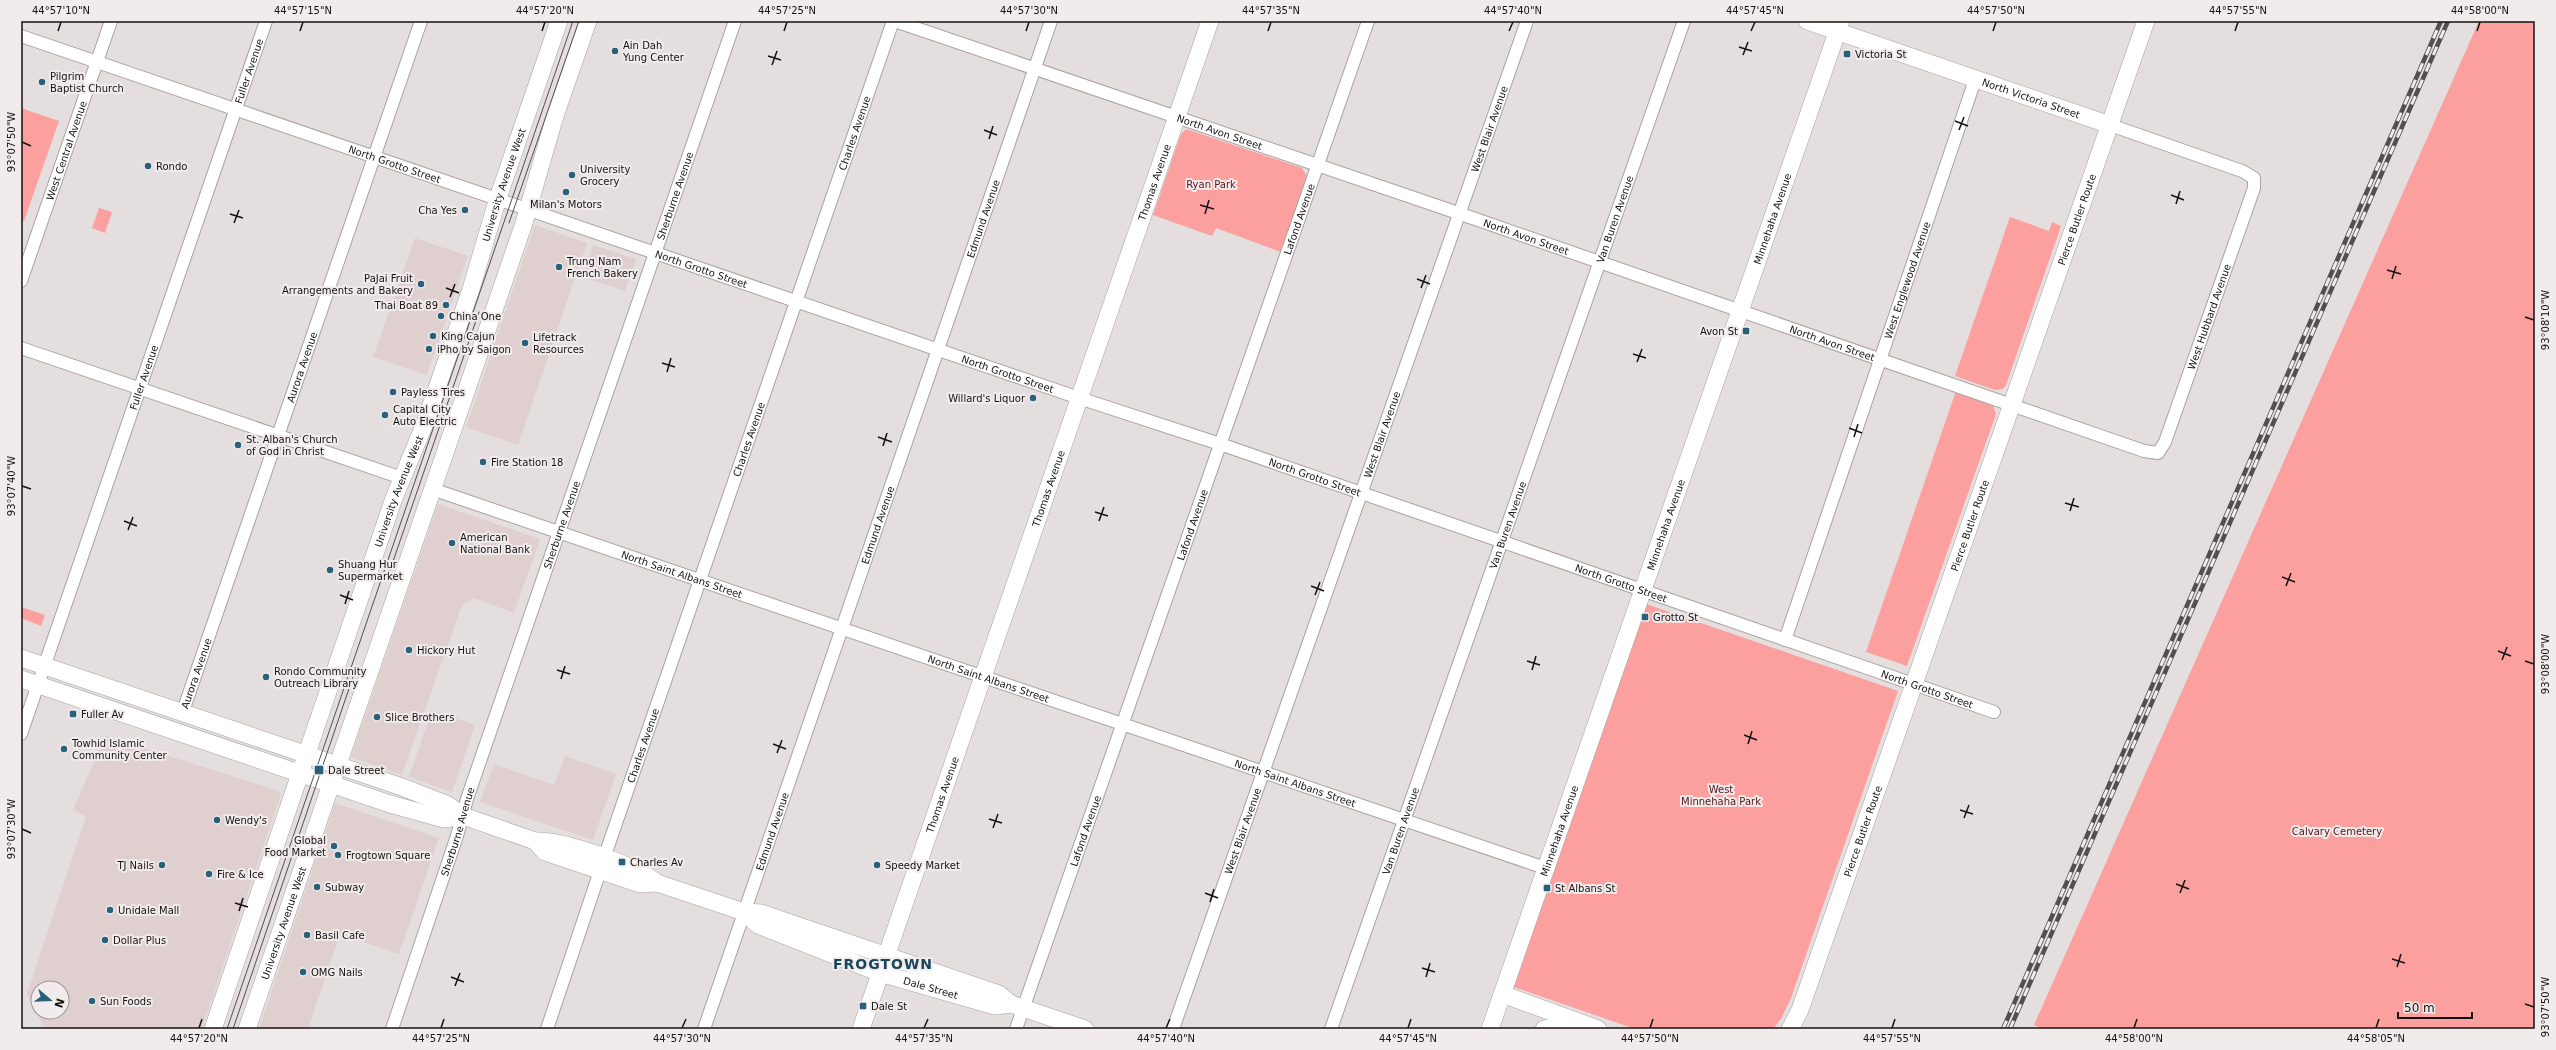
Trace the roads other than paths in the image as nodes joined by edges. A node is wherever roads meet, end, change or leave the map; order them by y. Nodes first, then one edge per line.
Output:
1 (111, 21) edge
2 (266, 21) edge
3 (421, 21) edge
4 (559, 21) edge
5 (588, 21) edge
6 (735, 21) edge
7 (894, 21) edge
8 (1051, 21) edge
9 (1210, 21) edge
10 (1368, 21) edge
11 (1526, 21) edge
12 (1684, 21) edge
13 (1807, 21) edge
14 (2146, 21) edge
15 (1839, 26) edge
16 (21, 36) edge
17 (97, 61) junction
18 (1034, 69) junction
19 (1975, 80) junction
20 (236, 109) junction
21 (1176, 117) junction
22 (2110, 125) junction
23 (375, 156) junction
24 (1317, 166) junction
25 (2254, 178) joint
26 (498, 198) junction
27 (528, 208) junction
28 (1458, 213) junction
29 (655, 252) junction
30 (1599, 262) junction
31 (21, 281) edge
32 (797, 301) junction
33 (1740, 310) junction
34 (21, 348) edge
35 (938, 348) junction
36 (1881, 359) junction
37 (139, 388) junction
38 (1079, 398) junction
39 (2013, 405) junction
40 (278, 435) junction
41 (1220, 444) junction
42 (2158, 453) joint
43 (402, 478) junction
44 (432, 489) junction
45 (1360, 493) junction
46 (559, 531) junction
47 (1501, 541) junction
48 (700, 579) junction
49 (1641, 590) junction
50 (842, 627) junction
51 (1785, 640) junction
52 (21, 658) edge
53 (44, 666) junction
54 (983, 675) junction
55 (21, 679) edge
56 (37, 685) junction
57 (1916, 685) junction
58 (1994, 712) dead end
59 (182, 714) junction
60 (1122, 723) junction
61 (21, 734) edge
62 (305, 755) junction
63 (337, 766) junction
64 (1264, 771) junction
65 (299, 774) junction
66 (330, 785) junction
67 (463, 816) junction
68 (1403, 819) junction
69 (602, 864) junction
70 (1545, 868) junction
71 (744, 912) junction
72 (886, 956) junction
73 (880, 973) junction
74 (1502, 994) junction
75 (1017, 1006) junction
76 (1594, 1028) edge
77 (213, 1029) edge
78 (247, 1029) edge
79 (392, 1029) edge
80 (547, 1029) edge
81 (704, 1029) edge
82 (861, 1029) edge
83 (1016, 1029) edge
84 (1085, 1029) edge
85 (1174, 1029) edge
86 (1331, 1029) edge
87 (1490, 1029) edge
88 (1544, 1029) edge
89 (1790, 1029) edge

1 - 17 street, West Central Avenue
2 - 20 street, Fuller Avenue
3 - 23 street, Aurora Avenue
4 - 26 main road, University Avenue West
5 - 27 main road, University Avenue West
6 - 29 street, Sherburne Avenue
7 - 18 street, North Avon Street
7 - 32 street, Charles Avenue
8 - 18 street, Edmund Avenue
9 - 21 main road, Thomas Avenue
10 - 24 street, Lafond Avenue
11 - 28 street, West Blair Avenue
12 - 30 street, Van Buren Avenue
13 - 15 main road, North Victoria Street
14 - 22 main road, Pierce Butler Route
15 - 19 main road, North Victoria Street
15 - 33 main road, Minnehaha Avenue
16 - 17 street, North Grotto Street
17 - 20 street, North Grotto Street
17 - 31 street, West Central Avenue
18 - 21 street, North Avon Street
18 - 35 street, Edmund Avenue
19 - 22 main road, North Victoria Street
19 - 36 street, West Englewood Avenue
20 - 23 street, North Grotto Street
20 - 37 street, Fuller Avenue
21 - 24 street, North Avon Street
21 - 38 main road, Thomas Avenue
22 - 25 street, North Victoria Street
22 - 39 main road, Pierce Butler Route
23 - 26 street, North Grotto Street
23 - 40 street, Aurora Avenue
24 - 28 street, North Avon Street
24 - 41 street, Lafond Avenue
25 - 42 street, West Hubbard Avenue
26 - 27 street, North Grotto Street
26 - 43 main road, University Avenue West
27 - 29 street, North Grotto Street
27 - 44 main road, University Avenue West
28 - 30 street, North Avon Street
28 - 45 street, West Blair Avenue
29 - 32 street, North Grotto Street
29 - 46 street, Sherburne Avenue
30 - 33 street, North Avon Street
30 - 47 street, Van Buren Avenue
32 - 35 street, North Grotto Street
32 - 48 street, Charles Avenue
33 - 36 street, North Avon Street
33 - 49 main road, Minnehaha Avenue
34 - 37 street
35 - 38 street, North Grotto Street
35 - 50 street, Edmund Avenue
36 - 39 street, North Avon Street
36 - 51 street, West Englewood Avenue
37 - 40 street
37 - 53 street, Fuller Avenue
38 - 41 street, North Grotto Street
38 - 54 main road, Thomas Avenue
39 - 42 street, North Avon Street
39 - 57 main road, Pierce Butler Route
40 - 43 street
40 - 59 street, Aurora Avenue
41 - 45 street, North Grotto Street
41 - 60 street, Lafond Avenue
43 - 62 main road, University Avenue West
44 - 46 street, North Saint Albans Street
44 - 63 main road, University Avenue West
45 - 47 street, North Grotto Street
45 - 64 street, West Blair Avenue
46 - 48 street, North Saint Albans Street
46 - 67 street, Sherburne Avenue
47 - 49 street, North Grotto Street
47 - 68 street, Van Buren Avenue
48 - 50 street, North Saint Albans Street
48 - 69 street, Charles Avenue
49 - 51 street, North Grotto Street
49 - 70 main road, Minnehaha Avenue
50 - 54 street, North Saint Albans Street
50 - 71 street, Edmund Avenue
51 - 57 street, North Grotto Street
52 - 53 main road, Dale Street
53 - 56 street, Fuller Avenue
53 - 59 main road, Dale Street
54 - 60 street, North Saint Albans Street
54 - 72 main road, Thomas Avenue
55 - 56 main road, Dale Street
56 - 61 street, Fuller Avenue
56 - 65 main road, Dale Street
57 - 58 street, North Grotto Street
57 - 89 main road, Pierce Butler Route
59 - 62 main road, Dale Street
60 - 64 street, North Saint Albans Street
60 - 75 street, Lafond Avenue
62 - 63 main road, Dale Street
62 - 65 main road, University Avenue West
63 - 66 main road, University Avenue West
63 - 67 main road, Dale Street
64 - 68 street, North Saint Albans Street
64 - 85 street, West Blair Avenue
65 - 66 main road, Dale Street
65 - 77 main road, University Avenue West
66 - 67 main road, Dale Street
66 - 78 main road, University Avenue West
67 - 69 main road, Dale Street
67 - 79 street, Sherburne Avenue
68 - 70 street, North Saint Albans Street
68 - 86 street, Van Buren Avenue
69 - 71 main road, Dale Street
69 - 80 street, Charles Avenue
70 - 74 main road, Minnehaha Avenue
71 - 72 main road, Dale Street
71 - 73 main road, Dale Street
71 - 81 street, Edmund Avenue
72 - 73 main road, Thomas Avenue
72 - 75 main road, Dale Street
73 - 75 main road, Dale Street
73 - 82 main road, Thomas Avenue
74 - 76 main road
74 - 87 main road, Minnehaha Avenue
75 - 83 street, Lafond Avenue
75 - 84 main road, Dale Street
76 - 88 main road

